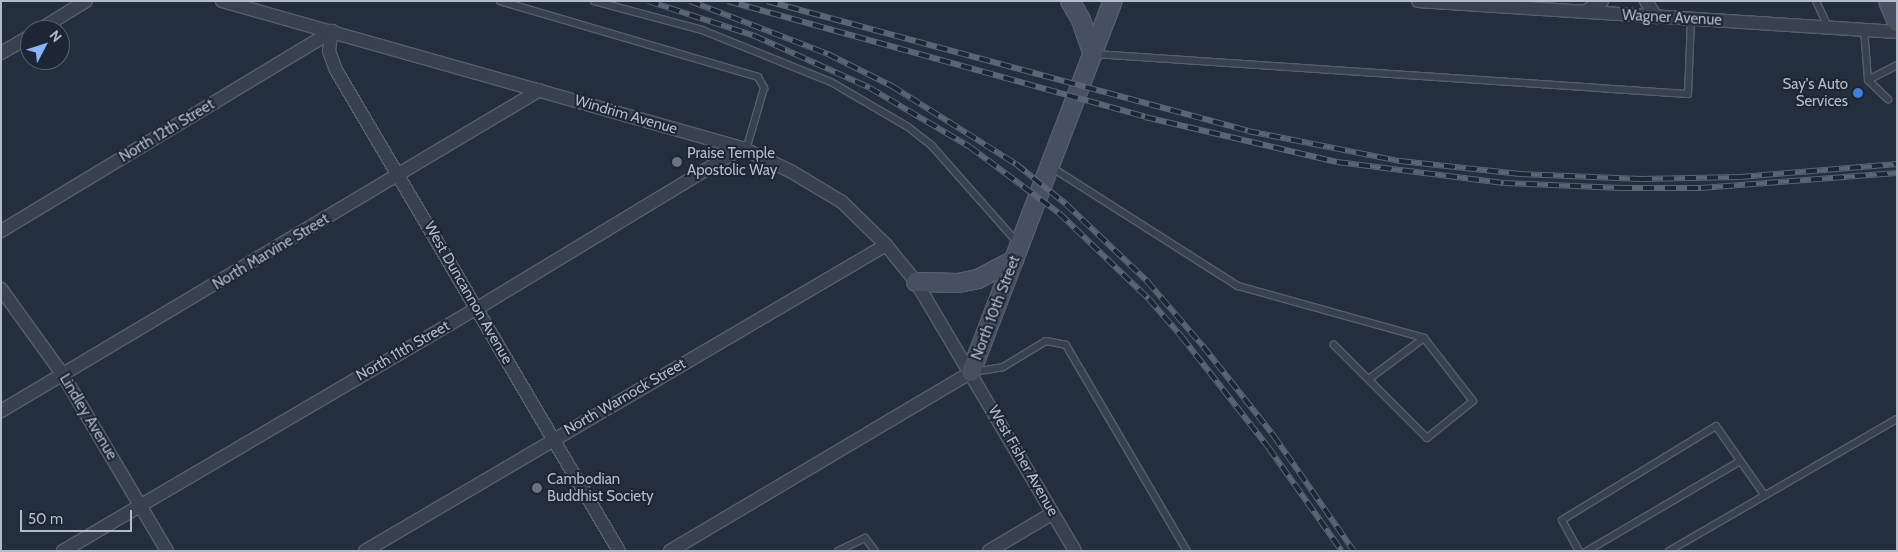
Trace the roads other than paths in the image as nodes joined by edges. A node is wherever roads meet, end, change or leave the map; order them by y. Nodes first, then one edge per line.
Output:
1 (86, 1) edge
2 (222, 1) edge
3 (500, 1) edge
4 (594, 1) edge
5 (1070, 1) edge
6 (1113, 1) edge
7 (1418, 1) edge
8 (1602, 1) edge
9 (1646, 1) edge
10 (1816, 1) edge
11 (1888, 1) edge
12 (1584, 12) junction
13 (1656, 17) junction
14 (1691, 18) junction
15 (55, 20) edge
16 (1897, 22) edge
17 (1828, 27) junction
18 (1864, 29) junction
19 (332, 31) junction
20 (1897, 32) edge
21 (20, 42) edge
22 (1, 53) edge
23 (1093, 54) junction
24 (1897, 65) edge
25 (1868, 80) junction
26 (540, 90) junction
27 (1888, 99) dead end
28 (744, 149) junction
29 (1050, 166) junction
30 (400, 176) junction
31 (1, 232) edge
32 (886, 245) junction
33 (1017, 253) junction
34 (916, 282) junction
35 (1, 289) edge
36 (476, 309) junction
37 (1424, 338) junction
38 (1334, 344) dead end
39 (971, 372) junction
40 (63, 374) junction
41 (1370, 378) junction
42 (1, 411) edge
43 (1897, 419) edge
44 (554, 438) junction
45 (1739, 462) junction
46 (1765, 496) junction
47 (141, 505) junction
48 (1053, 513) junction
49 (62, 551) edge
50 (167, 551) edge
51 (365, 551) edge
52 (618, 551) edge
53 (670, 551) edge
54 (838, 551) edge
55 (875, 551) edge
56 (989, 551) edge
57 (1076, 551) edge
58 (1187, 551) edge
59 (1579, 551) edge
60 (1587, 551) edge
61 (1669, 551) edge

1 - 15 street
2 - 19 street, Windrim Avenue
3 - 28 lane
4 - 33 lane
5 - 23 street
6 - 23 street, North 10th Street
7 - 12 street, Wagner Avenue
8 - 12 street
9 - 13 street
10 - 17 lane
11 - 16 street
12 - 13 street, Wagner Avenue
13 - 14 street, Wagner Avenue
14 - 17 street, Wagner Avenue
14 - 23 lane
17 - 18 street, Wagner Avenue
18 - 20 street, Wagner Avenue
18 - 25 lane
19 - 26 street, Windrim Avenue
19 - 30 street, West Duncannon Avenue
19 - 31 street, North 12th Street
21 - 22 street
23 - 29 street, North 10th Street
24 - 25 lane
25 - 27 lane
26 - 28 street, Windrim Avenue
26 - 30 street, North Marvine Street
28 - 32 street, Windrim Avenue
28 - 36 street, North 11th Street
29 - 33 street, North 10th Street
29 - 37 lane
30 - 36 street, West Duncannon Avenue
30 - 40 street, North Marvine Street
32 - 34 street, Windrim Avenue
32 - 44 street, North Warnock Street
33 - 34 street
33 - 39 street, North 10th Street
34 - 39 street, Windrim Avenue
35 - 40 street, Lindley Avenue
36 - 44 street, West Duncannon Avenue
36 - 47 street, North 11th Street
37 - 41 lane
37 - 41 lane
38 - 41 lane
39 - 48 street, West Fisher Avenue
39 - 53 street, North 10th Street
39 - 58 lane
40 - 42 street, North Marvine Street
40 - 47 street, Lindley Avenue
43 - 46 lane
44 - 51 street, North Warnock Street
44 - 52 street, West Duncannon Avenue
45 - 46 lane
45 - 59 lane
45 - 60 lane
46 - 61 lane
47 - 49 street, North 11th Street
47 - 50 street, Lindley Avenue
48 - 56 street
48 - 57 street, West Fisher Avenue
54 - 55 lane

